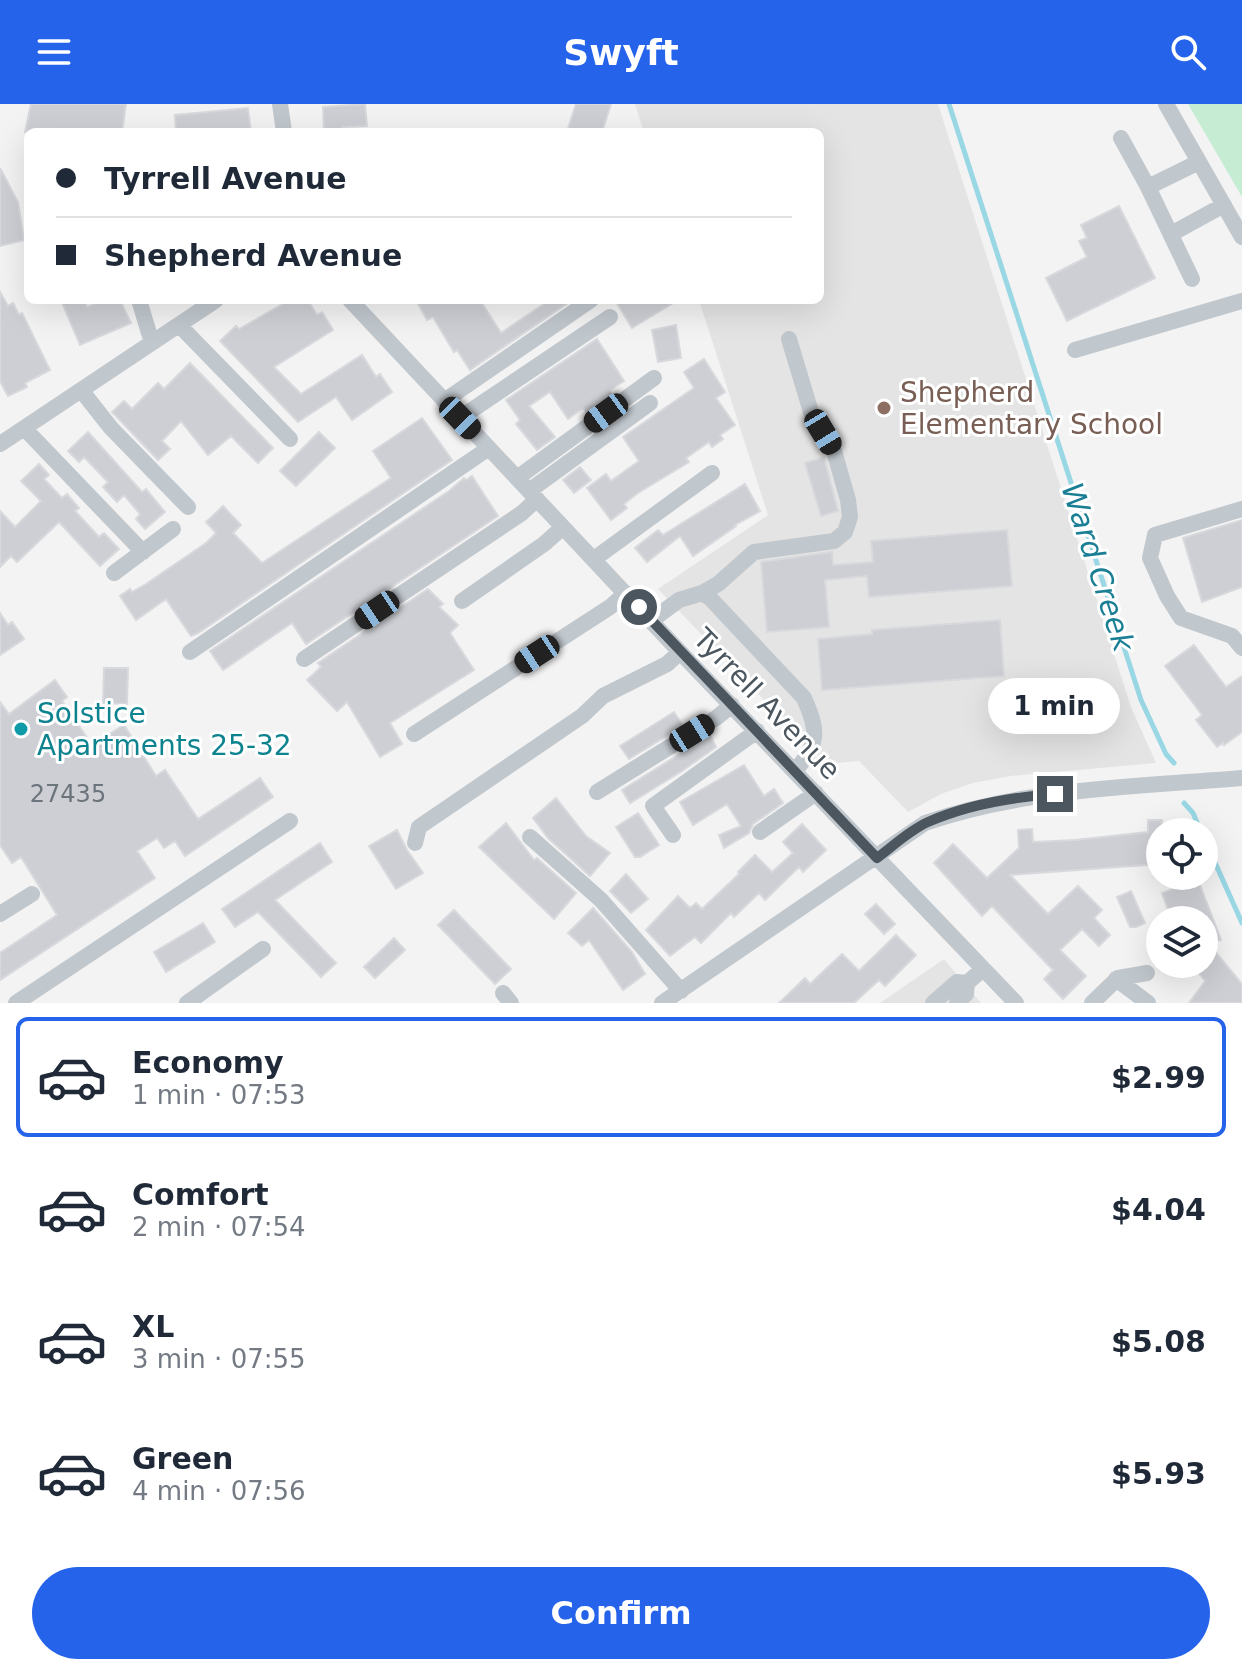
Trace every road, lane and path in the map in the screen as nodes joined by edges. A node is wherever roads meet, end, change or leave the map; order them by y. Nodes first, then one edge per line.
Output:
1 (280, 104) edge
2 (1166, 104) edge
3 (283, 128) edge
4 (1121, 138) dead end
5 (1199, 162) junction
6 (1148, 187) junction
7 (1224, 205) junction
8 (1171, 234) junction
9 (1242, 237) edge
10 (1192, 279) dead end
11 (1242, 301) edge
12 (140, 304) edge
13 (210, 304) edge
14 (354, 304) edge
15 (585, 304) edge
16 (610, 317) dead end
17 (179, 325) junction
18 (789, 339) dead end
19 (152, 343) junction
20 (1075, 350) dead end
21 (654, 378) dead end
22 (81, 390) junction
23 (444, 401) junction
24 (650, 403) dead end
25 (460, 418) junction
26 (24, 428) junction
27 (2, 437) edge
28 (290, 439) dead end
29 (489, 448) junction
30 (712, 473) dead end
31 (517, 478) junction
32 (533, 495) junction
33 (188, 507) dead end
34 (1242, 509) edge
35 (563, 527) junction
36 (173, 529) dead end
37 (143, 552) junction
38 (594, 559) junction
39 (114, 573) dead end
40 (626, 593) junction
41 (702, 593) junction
42 (462, 601) dead end
43 (652, 620) junction
44 (1242, 648) edge
45 (190, 652) dead end
46 (680, 652) junction
47 (304, 659) dead end
48 (732, 705) junction
49 (757, 731) junction
50 (414, 734) dead end
51 (795, 771) junction
52 (1242, 778) edge
53 (597, 792) dead end
54 (816, 793) junction
55 (290, 821) dead end
56 (760, 832) dead end
57 (673, 835) dead end
58 (530, 837) dead end
59 (415, 843) dead end
60 (877, 858) junction
61 (32, 894) dead end
62 (0, 914) edge
63 (263, 949) dead end
64 (983, 969) junction
65 (1146, 973) edge
66 (1116, 979) junction
67 (967, 983) junction
68 (681, 991) junction
69 (16, 1003) edge
70 (187, 1003) edge
71 (662, 1003) edge
72 (933, 1003) edge
73 (957, 1003) edge
74 (1016, 1003) edge
75 (1092, 1003) edge
76 (1148, 1003) edge

1 - 3 street
2 - 5 street
4 - 6 street
5 - 6 street
5 - 7 street
6 - 8 street
7 - 8 street
7 - 9 street
8 - 10 street
11 - 20 street
12 - 19 street
13 - 17 street
14 - 23 street, Tyrrell Avenue
15 - 23 street
16 - 25 street
17 - 19 street
17 - 28 street
18 - 41 street
19 - 22 street
21 - 31 street
22 - 26 street
22 - 33 street
23 - 25 street, Tyrrell Avenue
24 - 32 street
25 - 29 street, Tyrrell Avenue
26 - 27 street
26 - 37 street
29 - 31 street, Tyrrell Avenue
29 - 45 street
30 - 38 street
31 - 32 street, Tyrrell Avenue
32 - 35 street, Tyrrell Avenue
32 - 47 street
34 - 44 street
35 - 38 street, Tyrrell Avenue
35 - 42 street
36 - 37 street
37 - 39 street
38 - 40 street, Tyrrell Avenue
40 - 43 street, Tyrrell Avenue
40 - 50 street
41 - 43 street
41 - 51 street
43 - 46 street, Tyrrell Avenue
46 - 48 street, Tyrrell Avenue
46 - 59 street
48 - 49 street, Tyrrell Avenue
48 - 53 street
49 - 51 street, Tyrrell Avenue
49 - 57 street
51 - 54 street, Tyrrell Avenue
52 - 60 street
54 - 56 street
54 - 60 street, Tyrrell Avenue
55 - 69 street
58 - 68 street
60 - 64 street, Tyrrell Avenue
60 - 68 street
61 - 62 street
63 - 70 street
64 - 67 street
64 - 74 street, Tyrrell Avenue
65 - 66 street
66 - 75 street
66 - 76 street
67 - 72 street
67 - 73 street
68 - 71 street

